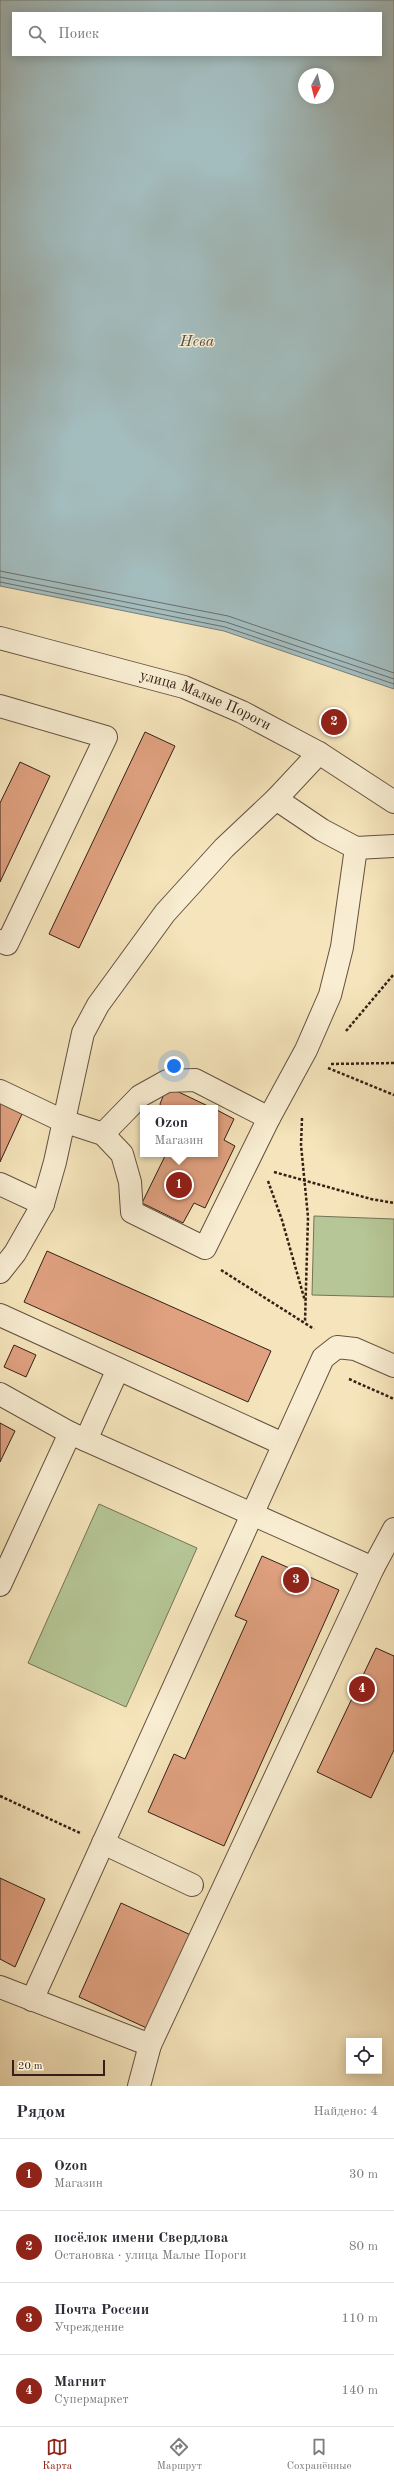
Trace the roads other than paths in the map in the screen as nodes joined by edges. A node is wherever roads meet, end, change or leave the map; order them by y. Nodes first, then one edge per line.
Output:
1 (0, 638) edge
2 (0, 706) edge
3 (319, 753) junction
4 (276, 799) junction
5 (394, 802) edge
6 (394, 846) edge
7 (356, 848) junction
8 (0, 941) edge
9 (0, 1091) edge
10 (269, 1118) junction
11 (64, 1121) junction
12 (103, 1134) junction
13 (0, 1184) edge
14 (43, 1204) junction
15 (0, 1272) edge
16 (0, 1315) edge
17 (394, 1366) edge
18 (118, 1369) junction
19 (0, 1394) edge
20 (78, 1436) junction
21 (283, 1444) junction
22 (252, 1513) junction
23 (394, 1529) edge
24 (373, 1568) junction
25 (0, 1585) edge
26 (103, 1843) junction
27 (192, 1885) dead end
28 (0, 1987) edge
29 (32, 2000) junction
30 (150, 2045) junction
31 (138, 2086) edge

1 - 3 street, улица Малые Пороги
2 - 8 street
3 - 4 street
3 - 5 street, улица Малые Пороги
4 - 7 street
4 - 11 street
6 - 7 street
7 - 10 street
9 - 11 street
10 - 12 street
10 - 12 street
11 - 12 street
11 - 14 street
13 - 14 street
14 - 15 street
16 - 18 street
17 - 21 street
18 - 20 street
18 - 21 street
19 - 20 street
20 - 22 street
20 - 25 street
21 - 22 street
22 - 24 street
22 - 26 street
23 - 24 street
24 - 30 street
26 - 27 street
26 - 29 street
28 - 29 street
29 - 30 street
30 - 31 street

